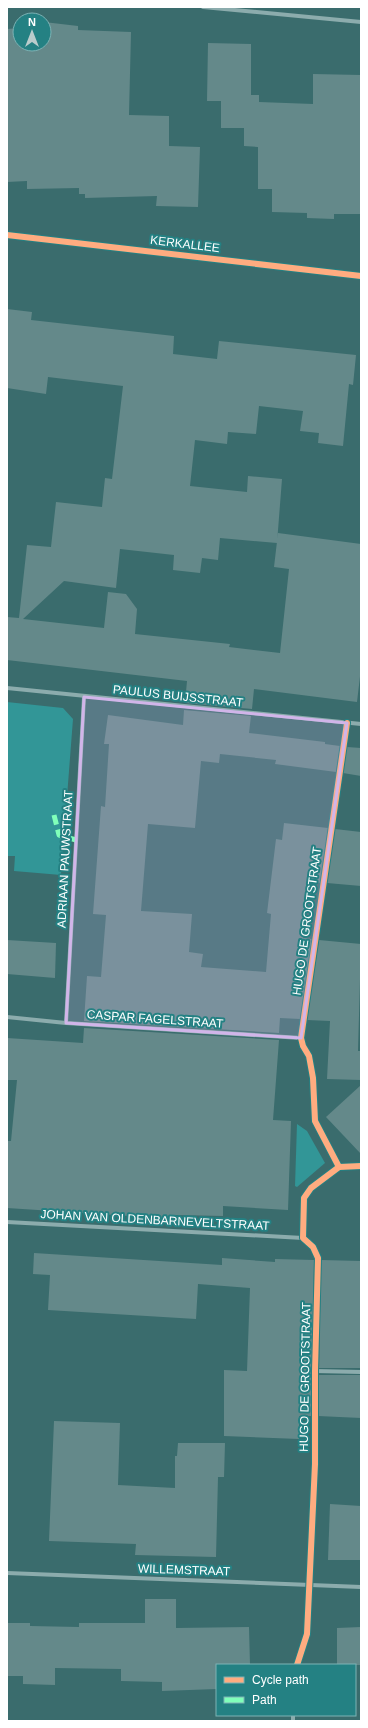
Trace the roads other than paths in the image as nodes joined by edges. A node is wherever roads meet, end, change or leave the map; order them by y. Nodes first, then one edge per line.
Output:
1 (203, 7) edge
2 (361, 22) edge
3 (7, 235) edge
4 (361, 276) edge
5 (7, 688) edge
6 (84, 697) junction
7 (347, 723) junction
8 (361, 724) edge
9 (7, 1017) edge
10 (66, 1023) junction
11 (301, 1038) junction
12 (315, 1121) dead end
13 (361, 1166) edge
14 (7, 1222) edge
15 (303, 1238) junction
16 (315, 1371) junction
17 (361, 1372) edge
18 (7, 1573) edge
19 (310, 1585) junction
20 (361, 1587) edge
21 (297, 1664) edge

1 - 2 street
3 - 4 street, KERKALLEE
5 - 6 street, PAULUS BUIJSSTRAAT
6 - 7 street, PAULUS BUIJSSTRAAT
6 - 10 street, ADRIAAN PAUWSTRAAT
7 - 8 street, PAULUS BUIJSSTRAAT
7 - 11 street, HUGO DE GROOTSTRAAT
9 - 10 street, CASPAR FAGELSTRAAT
10 - 11 street, CASPAR FAGELSTRAAT
11 - 12 street
13 - 15 street
14 - 15 street, JOHAN VAN OLDENBARNEVELTSTRAAT
15 - 16 street, HUGO DE GROOTSTRAAT
16 - 17 street
16 - 19 street, HUGO DE GROOTSTRAAT
18 - 19 street, WILLEMSTRAAT
19 - 20 street, WILLEMSTRAAT
19 - 21 street, HUGO DE GROOTSTRAAT

